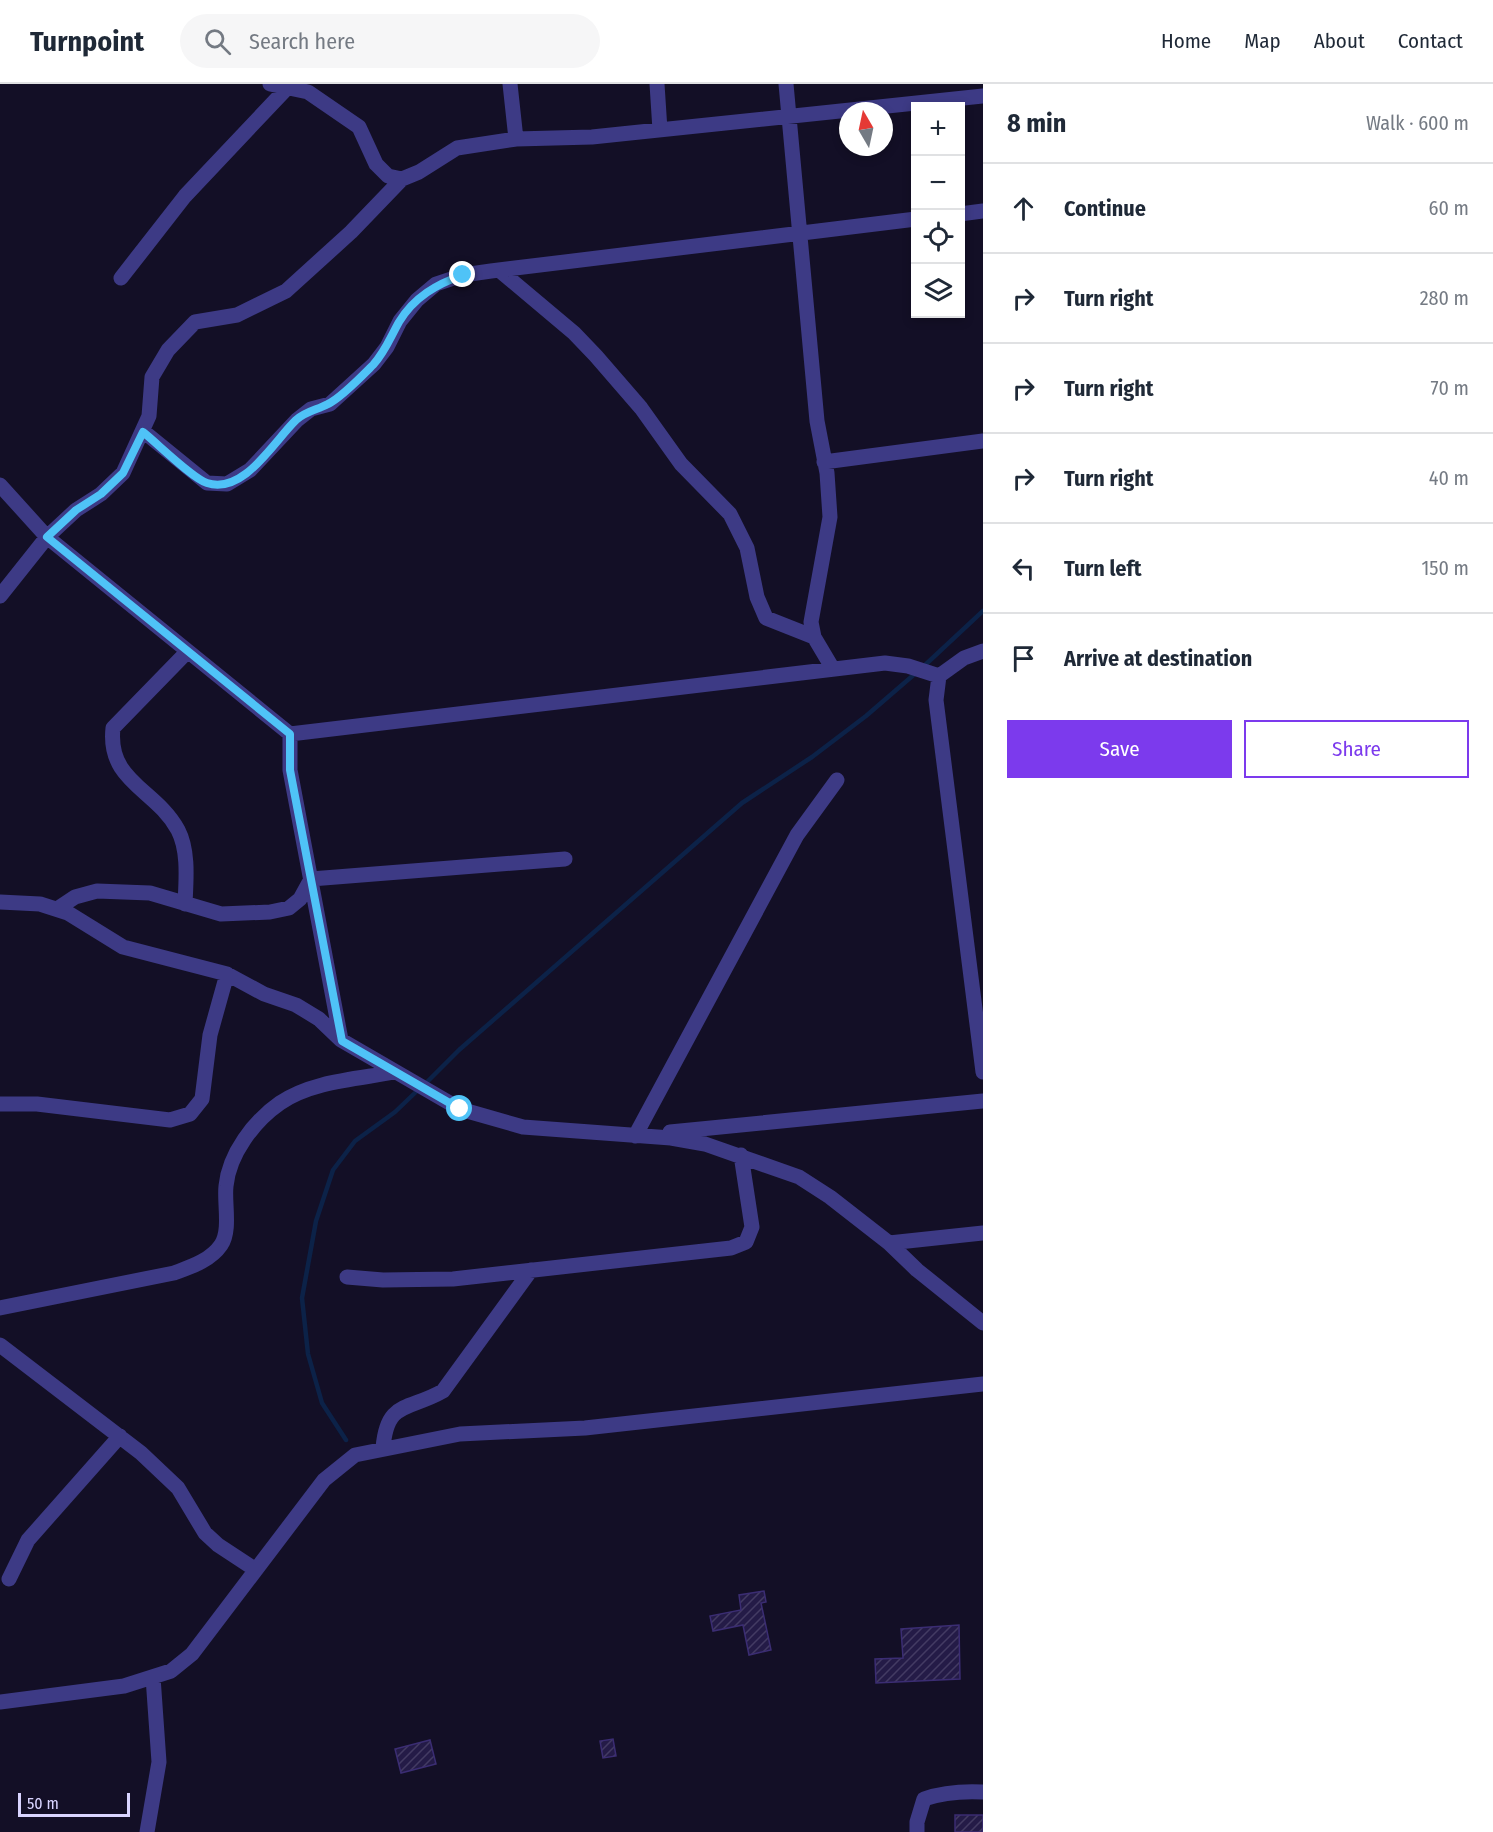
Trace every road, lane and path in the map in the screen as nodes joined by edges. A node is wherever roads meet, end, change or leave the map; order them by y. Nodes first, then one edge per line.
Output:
1 (270, 84) edge
2 (510, 84) edge
3 (657, 84) edge
4 (786, 84) edge
5 (286, 88) junction
6 (983, 96) edge
7 (790, 115) junction
8 (660, 130) junction
9 (516, 139) junction
10 (402, 179) junction
11 (983, 211) edge
12 (965, 213) edge
13 (911, 220) edge
14 (801, 234) junction
15 (499, 270) junction
16 (121, 278) dead end
17 (143, 432) junction
18 (983, 441) edge
19 (824, 462) junction
20 (0, 485) edge
21 (47, 537) junction
22 (0, 596) edge
23 (814, 638) junction
24 (983, 651) edge
25 (187, 652) junction
26 (833, 669) junction
27 (933, 674) junction
28 (290, 734) junction
29 (837, 780) dead end
30 (565, 859) dead end
31 (311, 879) junction
32 (0, 902) edge
33 (185, 904) junction
34 (57, 909) junction
35 (227, 974) junction
36 (342, 1041) junction
37 (395, 1072) junction
38 (983, 1072) edge
39 (983, 1101) edge
40 (0, 1104) edge
41 (635, 1136) junction
42 (741, 1155) junction
43 (983, 1233) edge
44 (889, 1244) junction
45 (531, 1270) junction
46 (347, 1277) dead end
47 (0, 1308) edge
48 (983, 1323) edge
49 (0, 1345) edge
50 (983, 1384) edge
51 (120, 1436) junction
52 (383, 1448) junction
53 (256, 1570) junction
54 (9, 1579) dead end
55 (153, 1677) junction
56 (0, 1702) edge
57 (983, 1792) edge
58 (147, 1832) edge
59 (917, 1832) edge

1 - 5 street
2 - 9 street
3 - 8 street
4 - 7 street
5 - 10 street
5 - 16 street
6 - 7 street
7 - 8 street
7 - 14 street
8 - 9 street
9 - 10 street
10 - 17 street
11 - 12 street
13 - 14 street
14 - 15 street
14 - 19 street
15 - 17 street
15 - 23 street
17 - 21 street
18 - 19 street
19 - 23 street
20 - 21 street
21 - 22 street
21 - 25 street
23 - 26 street
24 - 27 street
25 - 28 street
25 - 33 street
26 - 27 street
26 - 28 street
27 - 38 street
28 - 31 street
29 - 41 street
30 - 31 street
31 - 33 street
31 - 36 street
32 - 34 street
33 - 34 street
34 - 35 street
35 - 36 street
35 - 40 street
36 - 37 street
37 - 41 street
37 - 47 street
39 - 41 street
41 - 42 street
42 - 44 street
42 - 45 street
43 - 44 street
44 - 48 street
45 - 46 street
45 - 52 street
49 - 51 street
50 - 52 street
51 - 53 street
51 - 54 street
52 - 53 street
53 - 55 street
55 - 56 street
55 - 58 street
57 - 59 street

